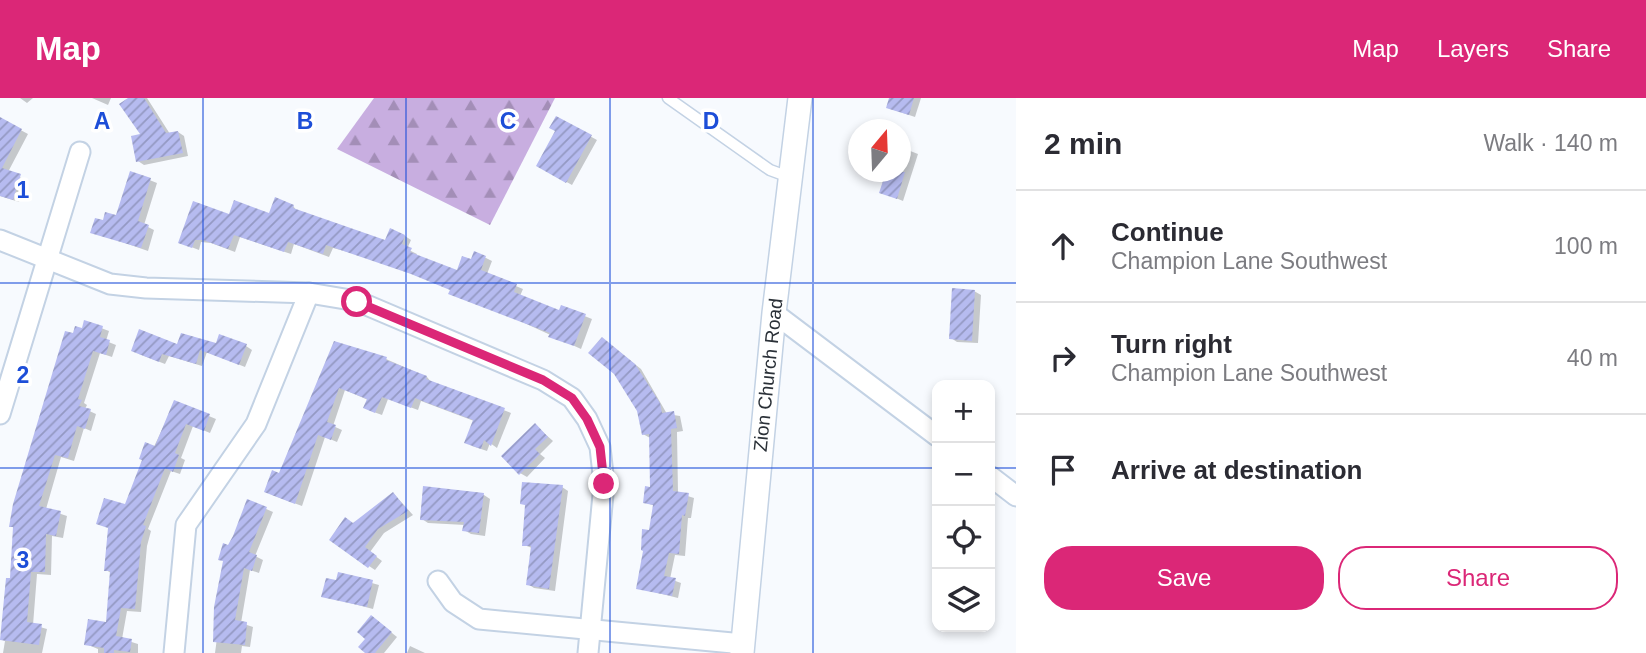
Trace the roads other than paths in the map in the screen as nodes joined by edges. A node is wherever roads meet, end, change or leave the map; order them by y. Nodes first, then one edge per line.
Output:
1 (668, 98) edge
2 (800, 98) edge
3 (80, 152) dead end
4 (789, 177) junction
5 (0, 240) edge
6 (46, 258) junction
7 (309, 293) junction
8 (774, 313) junction
9 (0, 414) edge
10 (932, 432) edge
11 (995, 480) edge
12 (1016, 496) edge
13 (438, 581) dead end
14 (590, 630) junction
15 (742, 649) edge
16 (174, 653) edge
17 (588, 653) edge

1 - 4 lane
2 - 4 street, Zion Church Road
3 - 6 street
4 - 8 street, Zion Church Road
5 - 6 street
6 - 7 street
6 - 9 street
7 - 14 street
7 - 16 street
8 - 10 street
8 - 15 street, Zion Church Road
11 - 12 street
13 - 14 street
14 - 15 street
14 - 17 street

